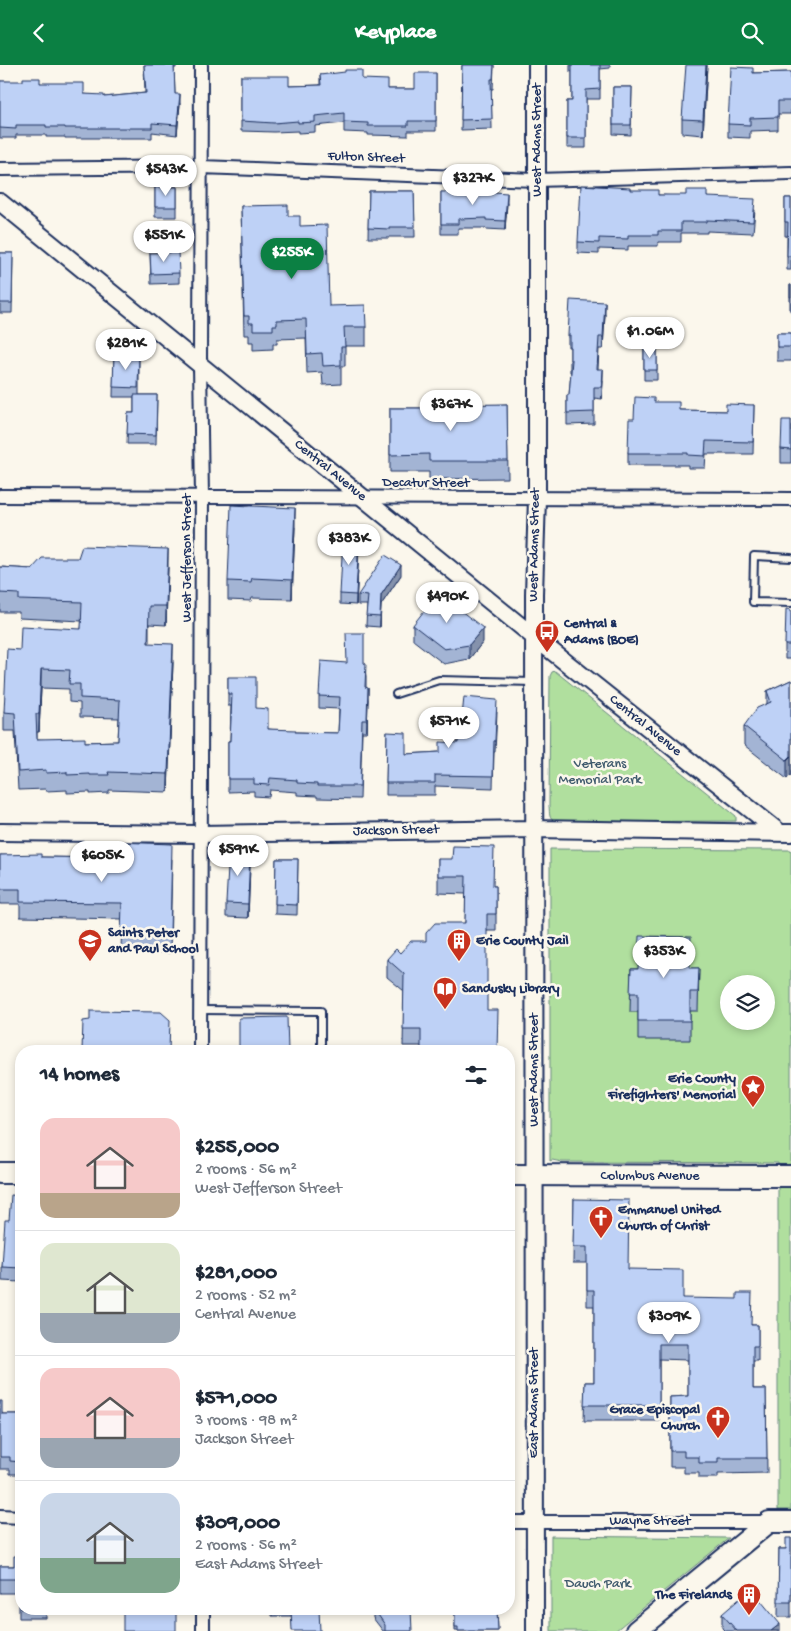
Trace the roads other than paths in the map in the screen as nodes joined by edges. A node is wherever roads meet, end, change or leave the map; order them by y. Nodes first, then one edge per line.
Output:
1 (201, 65) edge
2 (536, 65) edge
3 (200, 167) junction
4 (0, 169) edge
5 (791, 173) edge
6 (536, 180) junction
7 (0, 202) edge
8 (200, 364) junction
9 (0, 496) edge
10 (202, 497) junction
11 (363, 497) junction
12 (537, 498) junction
13 (791, 499) edge
14 (791, 557) edge
15 (791, 603) edge
16 (534, 637) junction
17 (534, 683) junction
18 (396, 694) dead end
19 (534, 829) junction
20 (0, 832) edge
21 (785, 832) edge
22 (200, 834) junction
23 (200, 1010) junction
24 (200, 1045) edge
25 (322, 1045) edge
26 (0, 1173) edge
27 (15, 1173) edge
28 (515, 1175) edge
29 (534, 1175) junction
30 (791, 1176) edge
31 (0, 1516) edge
32 (15, 1517) edge
33 (791, 1521) edge
34 (515, 1522) edge
35 (534, 1522) junction
36 (769, 1522) junction
37 (203, 1615) edge
38 (203, 1631) edge
39 (535, 1631) edge
40 (636, 1631) edge

1 - 3 street, West Jefferson Street
2 - 6 street, West Adams Street
3 - 4 street, Fulton Street
3 - 6 street, Fulton Street
3 - 8 street, West Jefferson Street
5 - 6 street, Fulton Street
6 - 12 street, West Adams Street
7 - 8 street, Central Avenue
8 - 10 street, West Jefferson Street
8 - 11 street, Central Avenue
9 - 10 street, Decatur Street
10 - 11 street, Decatur Street
10 - 22 street, West Jefferson Street
11 - 12 street, Decatur Street
11 - 16 street, Central Avenue
12 - 13 street, Decatur Street
12 - 16 street, West Adams Street
14 - 15 lane
16 - 17 street, West Adams Street
16 - 21 street, Central Avenue
17 - 18 lane
17 - 19 street, West Adams Street
19 - 21 street, Jackson Street
19 - 22 street, Jackson Street
19 - 29 street, West Adams Street
20 - 22 street, Jackson Street
22 - 23 street, West Jefferson Street
23 - 24 street, West Jefferson Street
23 - 25 lane
26 - 27 main road
28 - 29 main road, Columbus Avenue
29 - 30 main road, Columbus Avenue
29 - 35 street, East Adams Street
31 - 32 street
33 - 36 main road, Wayne Street
34 - 35 street, Wayne Street
35 - 36 street, Wayne Street
35 - 39 street, East Adams Street
36 - 40 main road
37 - 38 street

